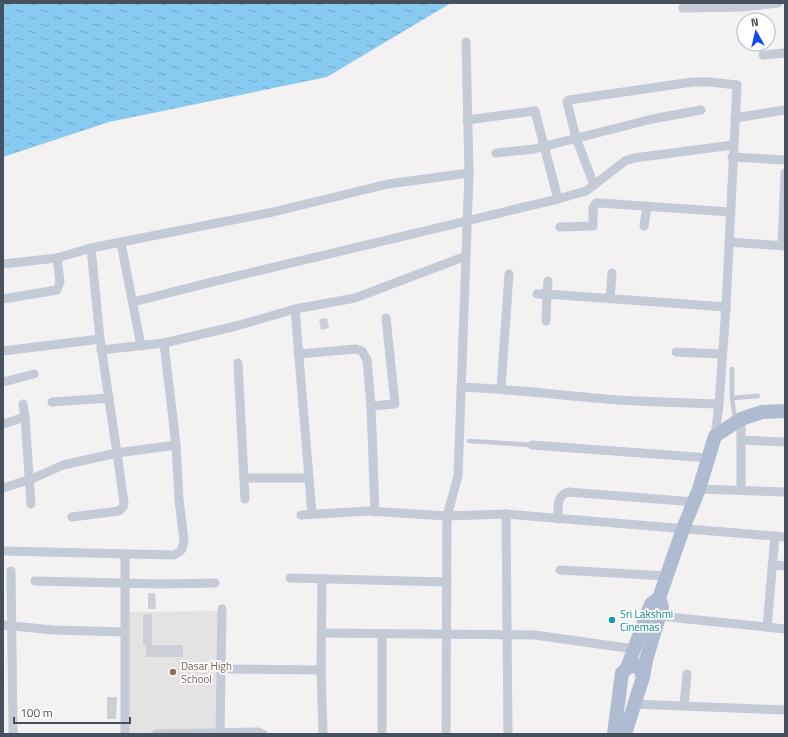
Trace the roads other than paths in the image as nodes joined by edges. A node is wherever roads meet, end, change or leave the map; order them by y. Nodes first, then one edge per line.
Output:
1 (778, 3) edge
2 (683, 8) dead end
3 (466, 42) dead end
4 (785, 53) edge
5 (763, 55) dead end
6 (701, 110) dead end
7 (785, 110) edge
8 (735, 118) junction
9 (467, 120) junction
10 (576, 138) junction
11 (733, 145) junction
12 (544, 147) junction
13 (496, 153) dead end
14 (732, 157) junction
15 (785, 160) edge
16 (785, 172) edge
17 (469, 173) junction
18 (594, 185) junction
19 (558, 199) junction
20 (647, 206) junction
21 (730, 212) junction
22 (467, 222) junction
23 (644, 226) dead end
24 (560, 227) dead end
25 (728, 242) junction
26 (121, 243) junction
27 (784, 246) edge
28 (91, 248) junction
29 (466, 256) junction
30 (57, 258) junction
31 (3, 264) edge
32 (612, 273) dead end
33 (509, 274) dead end
34 (548, 281) dead end
35 (537, 294) dead end
36 (547, 294) junction
37 (3, 299) edge
38 (610, 299) junction
39 (133, 302) junction
40 (726, 307) junction
41 (295, 309) junction
42 (386, 318) dead end
43 (546, 321) dead end
44 (100, 339) junction
45 (164, 343) junction
46 (141, 346) junction
47 (101, 350) junction
48 (3, 351) edge
49 (676, 352) dead end
50 (298, 354) junction
51 (722, 354) junction
52 (238, 363) dead end
53 (732, 369) dead end
54 (34, 374) dead end
55 (3, 382) edge
56 (461, 387) junction
57 (501, 388) junction
58 (758, 396) dead end
59 (109, 398) junction
60 (732, 398) junction
61 (52, 402) dead end
62 (23, 404) dead end
63 (718, 404) junction
64 (371, 406) junction
65 (785, 411) edge
66 (25, 417) junction
67 (738, 421) junction
68 (3, 424) edge
69 (715, 436) junction
70 (741, 440) junction
71 (469, 442) dead end
72 (785, 442) edge
73 (176, 445) junction
74 (532, 445) joint
75 (117, 453) junction
76 (709, 458) junction
77 (244, 478) junction
78 (309, 478) junction
79 (28, 480) junction
80 (3, 488) edge
81 (700, 489) junction
82 (741, 490) junction
83 (785, 492) edge
84 (245, 499) dead end
85 (695, 502) junction
86 (31, 504) dead end
87 (375, 512) junction
88 (312, 514) junction
89 (506, 514) junction
90 (301, 515) dead end
91 (447, 516) junction
92 (72, 517) dead end
93 (558, 518) junction
94 (683, 529) junction
95 (775, 536) junction
96 (785, 537) edge
97 (3, 551) edge
98 (125, 554) junction
99 (772, 565) junction
100 (785, 566) edge
101 (560, 570) dead end
102 (10, 571) dead end
103 (666, 576) junction
104 (290, 578) dead end
105 (322, 579) junction
106 (35, 581) dead end
107 (447, 582) junction
108 (215, 583) dead end
109 (125, 584) junction
110 (659, 598) junction
111 (222, 609) dead end
112 (659, 616) junction
113 (7, 626) edge
114 (766, 627) junction
115 (785, 628) edge
116 (126, 632) junction
117 (321, 633) junction
118 (447, 634) junction
119 (382, 635) junction
120 (507, 635) junction
121 (634, 649) junction
122 (627, 668) junction
123 (222, 669) junction
124 (321, 670) junction
125 (686, 674) dead end
126 (643, 677) junction
127 (634, 704) junction
128 (684, 706) junction
129 (785, 710) edge
130 (220, 733) edge
131 (13, 734) edge
132 (125, 734) edge
133 (156, 734) edge
134 (263, 734) edge
135 (323, 734) edge
136 (382, 734) edge
137 (446, 734) edge
138 (508, 734) edge
139 (614, 734) edge
140 (625, 734) edge

1 - 2 street
3 - 9 street
4 - 5 street
6 - 10 street
7 - 8 street
8 - 10 street
8 - 11 street
9 - 12 street
9 - 17 street
10 - 12 street
10 - 18 street
11 - 14 street
11 - 18 street
12 - 13 street
12 - 19 street
14 - 15 street
14 - 21 street
16 - 27 street
17 - 22 street
17 - 26 street
18 - 19 street
19 - 22 street
20 - 21 street
20 - 23 street
20 - 24 street
21 - 25 street
22 - 29 street
22 - 39 street
25 - 27 street
25 - 40 street
26 - 28 street
26 - 39 street
28 - 30 street
28 - 44 street
29 - 41 street
29 - 56 street
30 - 31 street
30 - 37 street
32 - 38 street
33 - 57 street
34 - 36 street
35 - 36 street
36 - 38 street
36 - 43 street
38 - 40 street
39 - 46 street
40 - 51 street
41 - 45 street
41 - 50 street
42 - 64 street
44 - 47 street
44 - 48 street
45 - 46 street
45 - 73 street
46 - 47 street
47 - 59 street
49 - 51 street
50 - 64 street
50 - 78 street
51 - 63 street
52 - 77 street
53 - 60 lane
54 - 55 street
56 - 57 street
56 - 91 street
57 - 63 street
58 - 60 lane
59 - 61 street
59 - 75 street
60 - 67 lane
62 - 66 street
63 - 69 street
64 - 87 street
65 - 67 main road
66 - 68 street
66 - 79 street
67 - 69 main road
67 - 70 street
69 - 76 main road
70 - 72 street
70 - 82 street
71 - 74 lane
73 - 75 street
73 - 98 street
74 - 76 street
75 - 79 street
75 - 92 street
76 - 81 main road
77 - 78 street
77 - 84 street
78 - 88 street
79 - 80 street
79 - 86 street
81 - 82 street
81 - 85 main road
82 - 83 street
85 - 93 street
85 - 94 main road
87 - 88 street
87 - 91 street
88 - 90 street
89 - 91 street
89 - 93 street
89 - 120 street
91 - 107 street
93 - 94 street
94 - 95 street
94 - 103 main road
95 - 96 street
95 - 99 street
97 - 98 street
98 - 109 street
99 - 100 street
99 - 114 street
101 - 103 street
102 - 113 street
103 - 110 main road
104 - 105 street
105 - 107 street
105 - 117 street
106 - 109 street
107 - 118 street
108 - 109 street
109 - 116 street
110 - 112 main road
110 - 121 main road
111 - 123 street
112 - 114 street
112 - 126 main road
113 - 116 street
113 - 131 street
114 - 115 street
116 - 132 street
117 - 119 street
117 - 124 street
118 - 119 street
118 - 120 street
118 - 137 street
119 - 136 street
120 - 121 street
120 - 138 street
121 - 122 main road
122 - 126 main road
122 - 139 main road
123 - 124 street
123 - 130 street
124 - 135 street
125 - 128 street
126 - 127 main road
127 - 128 street
127 - 140 main road
128 - 129 street
130 - 133 street
130 - 134 street

